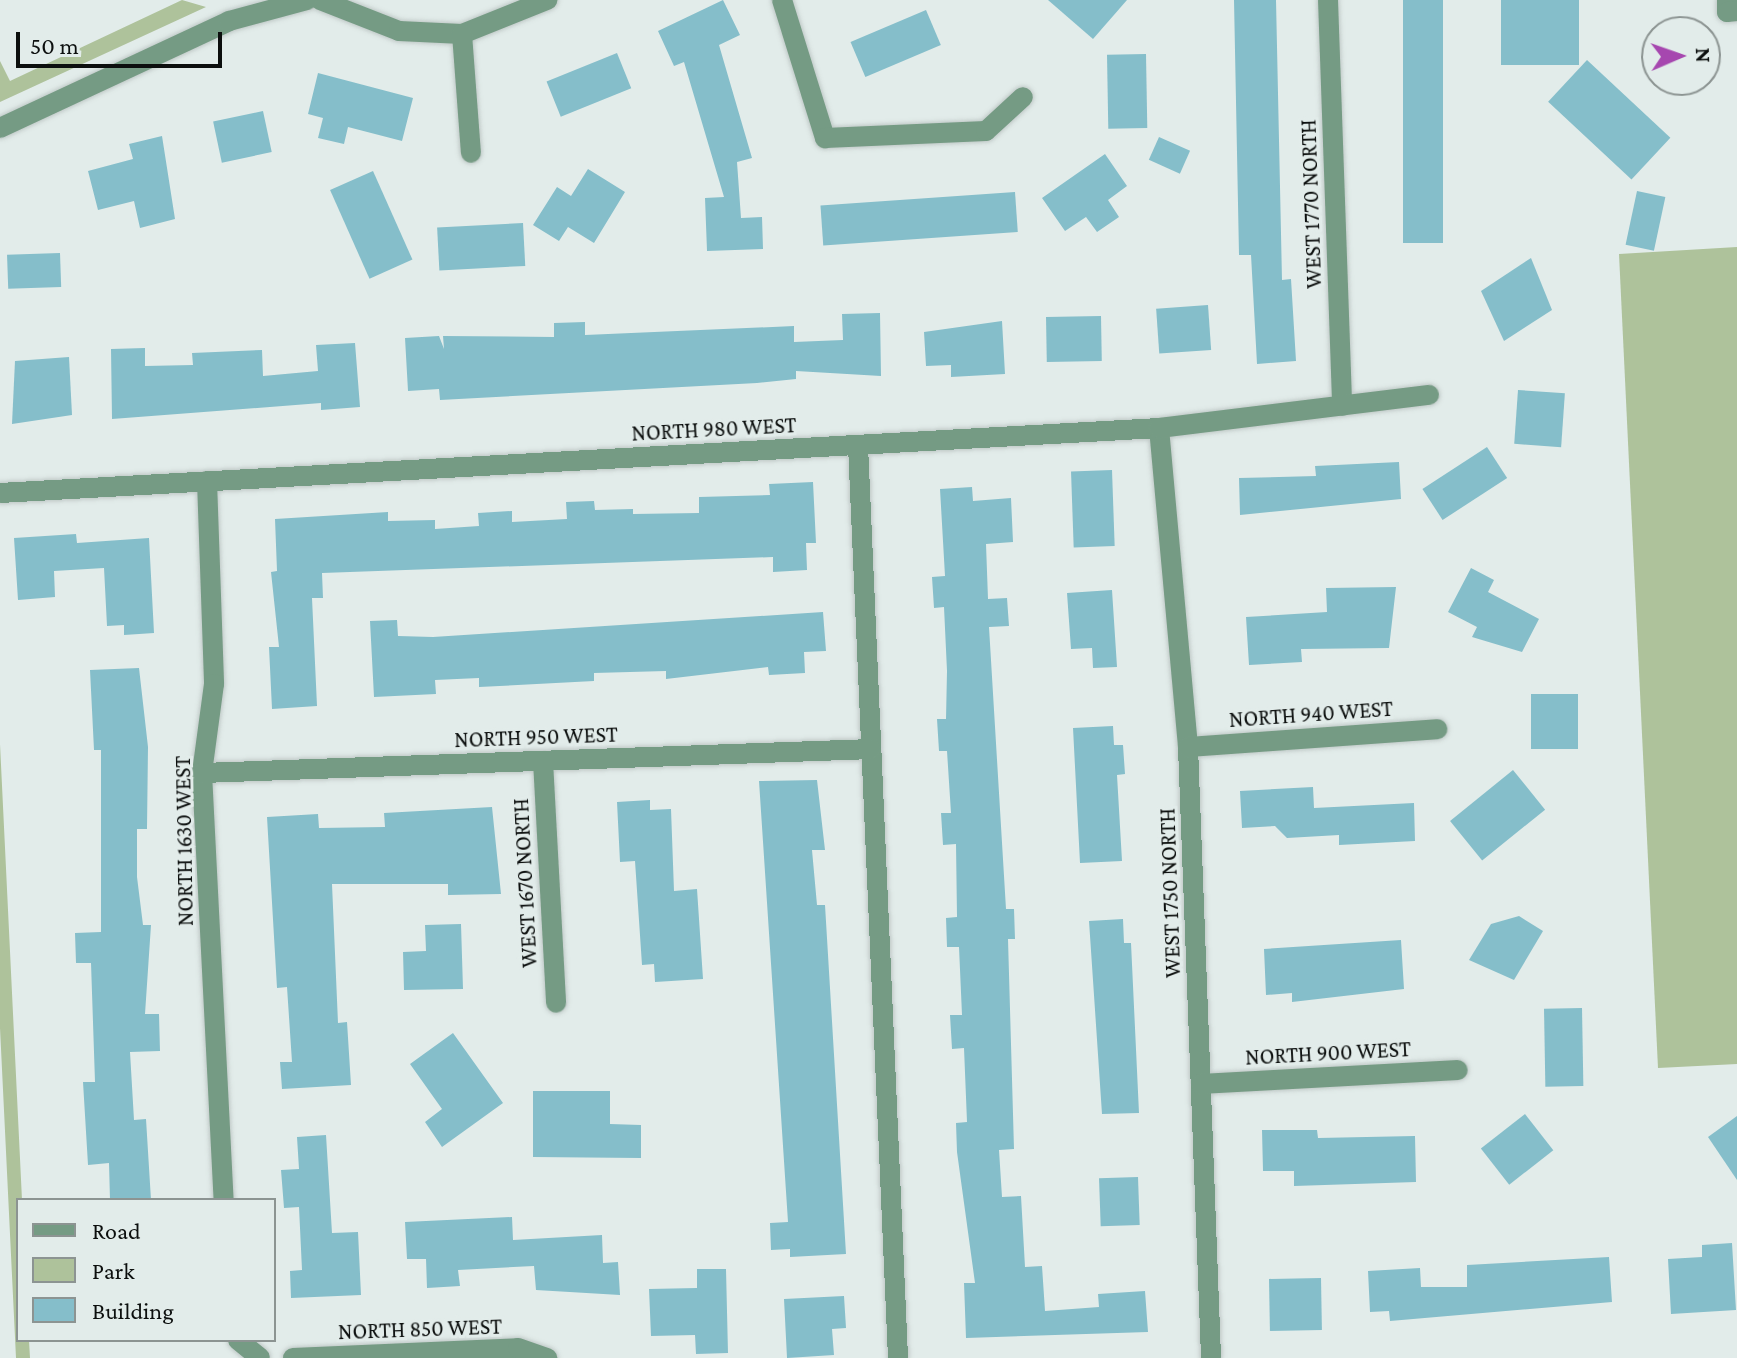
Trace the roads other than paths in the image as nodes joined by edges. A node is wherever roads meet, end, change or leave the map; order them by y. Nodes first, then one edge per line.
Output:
1 (307, 0) edge
2 (320, 0) edge
3 (547, 0) edge
4 (782, 0) edge
5 (1328, 0) edge
6 (462, 34) junction
7 (1023, 97) dead end
8 (0, 128) edge
9 (471, 153) dead end
10 (1429, 395) dead end
11 (1342, 406) junction
12 (1159, 428) junction
13 (858, 445) junction
14 (207, 481) junction
15 (0, 493) edge
16 (1437, 729) dead end
17 (1188, 747) junction
18 (871, 749) junction
19 (543, 761) junction
20 (202, 773) junction
21 (556, 1003) dead end
22 (1458, 1070) dead end
23 (1201, 1084) junction
24 (224, 1198) edge
25 (240, 1342) edge
26 (260, 1358) edge
27 (293, 1358) edge
28 (547, 1358) edge
29 (898, 1358) edge
30 (1211, 1358) edge

1 - 8 street
2 - 6 street
3 - 6 street
4 - 7 street
5 - 11 street, WEST 1770 NORTH
6 - 9 street
10 - 11 street, NORTH 980 WEST
11 - 12 street, NORTH 980 WEST
12 - 13 street, NORTH 980 WEST
12 - 17 street, WEST 1750 NORTH
13 - 14 street, NORTH 980 WEST
13 - 18 street
14 - 15 street, NORTH 980 WEST
14 - 20 street, NORTH 1630 WEST
16 - 17 street, NORTH 940 WEST
17 - 23 street, WEST 1750 NORTH
18 - 19 street, NORTH 950 WEST
18 - 29 street
19 - 20 street, NORTH 950 WEST
19 - 21 street, WEST 1670 NORTH
20 - 24 street, NORTH 1630 WEST
22 - 23 street, NORTH 900 WEST
23 - 30 street, WEST 1750 NORTH
25 - 26 street
27 - 28 street, NORTH 850 WEST

